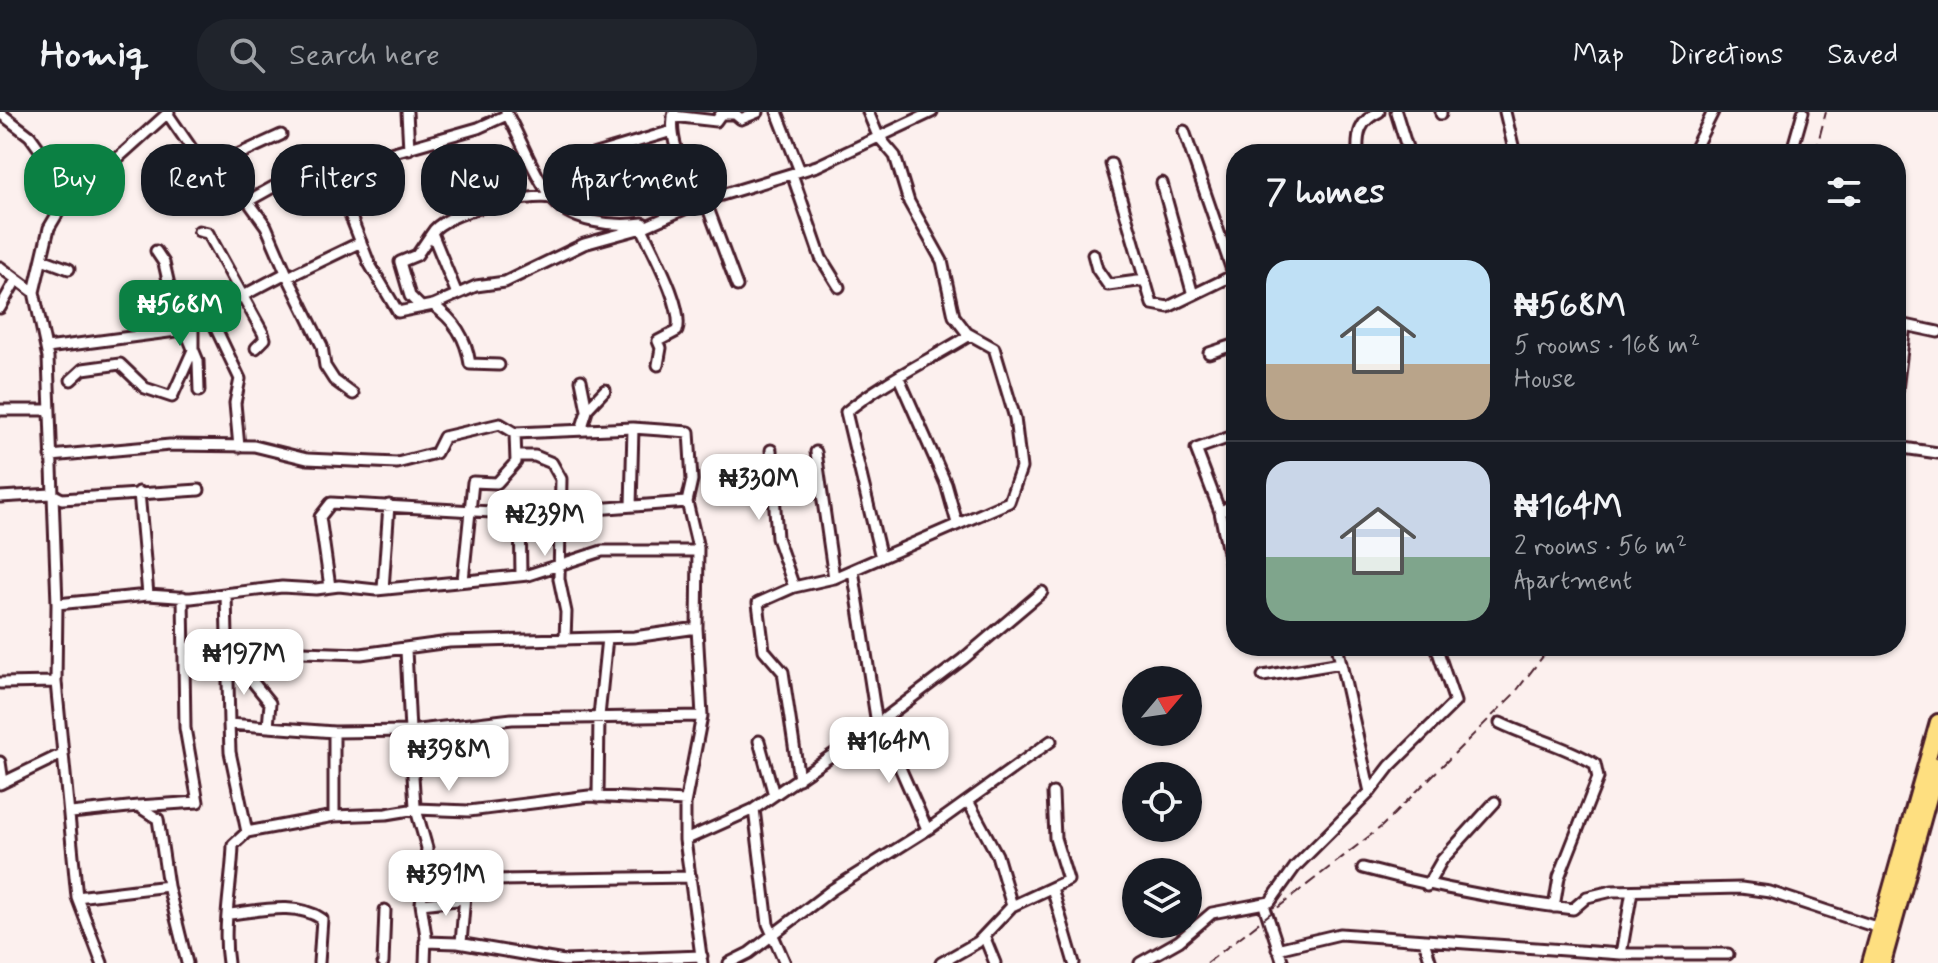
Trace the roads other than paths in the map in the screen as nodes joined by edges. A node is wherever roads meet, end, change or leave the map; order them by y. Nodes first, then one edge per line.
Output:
1 (407, 112) edge
2 (758, 112) edge
3 (777, 112) edge
4 (868, 112) edge
5 (932, 112) edge
6 (1379, 112) edge
7 (1396, 112) edge
8 (1505, 112) edge
9 (1713, 112) edge
10 (1803, 112) edge
11 (0, 113) edge
12 (168, 113) edge
13 (506, 113) edge
14 (674, 114) edge
15 (672, 131) junction
16 (1184, 131) dead end
17 (281, 135) dead end
18 (878, 136) junction
19 (438, 140) junction
20 (36, 144) edge
21 (190, 144) edge
22 (440, 144) edge
23 (629, 144) edge
24 (677, 144) edge
25 (1358, 144) edge
26 (1406, 144) edge
27 (1513, 144) edge
28 (1697, 144) edge
29 (1794, 144) edge
30 (255, 147) edge
31 (409, 149) junction
32 (405, 150) edge
33 (125, 151) edge
34 (1111, 164) dead end
35 (796, 172) junction
36 (543, 183) edge
37 (1162, 183) dead end
38 (727, 193) edge
39 (255, 211) edge
40 (56, 216) edge
41 (351, 216) edge
42 (456, 216) edge
43 (580, 216) edge
44 (669, 216) edge
45 (711, 216) edge
46 (656, 222) junction
47 (642, 228) junction
48 (199, 231) dead end
49 (432, 233) junction
50 (361, 242) junction
51 (156, 251) dead end
52 (1226, 251) edge
53 (1093, 254) dead end
54 (42, 259) junction
55 (0, 267) edge
56 (69, 269) dead end
57 (287, 275) junction
58 (16, 280) junction
59 (1145, 280) junction
60 (1226, 281) edge
61 (737, 286) dead end
62 (839, 287) dead end
63 (34, 292) junction
64 (457, 294) junction
65 (245, 295) junction
66 (1193, 295) junction
67 (433, 305) junction
68 (421, 307) junction
69 (0, 308) edge
70 (209, 314) junction
71 (189, 324) junction
72 (1906, 325) edge
73 (1938, 332) edge
74 (970, 335) junction
75 (1226, 347) edge
76 (47, 348) junction
77 (256, 348) dead end
78 (193, 350) junction
79 (1209, 353) dead end
80 (499, 365) dead end
81 (658, 365) dead end
82 (899, 378) junction
83 (71, 380) dead end
84 (581, 380) dead end
85 (605, 390) dead end
86 (199, 391) dead end
87 (353, 394) dead end
88 (0, 410) edge
89 (48, 410) junction
90 (587, 410) junction
91 (633, 428) junction
92 (581, 430) junction
93 (515, 433) junction
94 (1226, 438) edge
95 (239, 447) junction
96 (1906, 448) edge
97 (771, 450) dead end
98 (816, 452) dead end
99 (1938, 453) edge
100 (51, 456) junction
101 (516, 456) junction
102 (199, 490) dead end
103 (139, 492) junction
104 (52, 494) junction
105 (0, 497) edge
106 (687, 502) junction
107 (389, 505) junction
108 (631, 506) junction
109 (1226, 509) edge
110 (470, 510) junction
111 (558, 512) junction
112 (1220, 512) junction
113 (520, 513) junction
114 (957, 523) junction
115 (1226, 542) edge
116 (698, 551) junction
117 (881, 558) junction
118 (562, 563) junction
119 (853, 570) junction
120 (521, 575) junction
121 (834, 578) junction
122 (463, 580) junction
123 (330, 587) junction
124 (794, 587) junction
125 (383, 589) junction
126 (1042, 592) dead end
127 (226, 594) junction
128 (148, 595) junction
129 (183, 597) junction
130 (57, 604) junction
131 (697, 628) junction
132 (607, 638) junction
133 (565, 639) junction
134 (227, 645) junction
135 (406, 650) junction
136 (1339, 656) edge
137 (1439, 656) edge
138 (1341, 663) junction
139 (255, 670) dead end
140 (1263, 676) dead end
141 (56, 682) junction
142 (0, 683) edge
143 (599, 716) junction
144 (702, 716) junction
145 (880, 722) junction
146 (1938, 722) edge
147 (1500, 723) dead end
148 (229, 724) junction
149 (268, 727) junction
150 (410, 731) junction
151 (334, 732) junction
152 (759, 741) dead end
153 (1051, 741) dead end
154 (62, 754) junction
155 (0, 762) edge
156 (1938, 765) edge
157 (799, 779) junction
158 (2, 783) edge
159 (1370, 792) junction
160 (1053, 793) dead end
161 (774, 795) junction
162 (598, 797) junction
163 (685, 801) junction
164 (968, 801) junction
165 (1495, 802) dead end
166 (138, 806) junction
167 (416, 809) junction
168 (754, 809) junction
169 (71, 813) junction
170 (334, 816) junction
171 (927, 829) junction
172 (247, 832) junction
173 (685, 840) junction
174 (1363, 868) dead end
175 (691, 877) junction
176 (168, 886) junction
177 (1427, 886) junction
178 (1052, 888) junction
179 (1632, 891) junction
180 (465, 895) junction
181 (77, 897) junction
182 (421, 904) junction
183 (1264, 905) junction
184 (1012, 906) junction
185 (1554, 907) junction
186 (385, 910) dead end
187 (229, 914) junction
188 (1879, 928) junction
189 (772, 933) junction
190 (984, 936) junction
191 (1424, 941) junction
192 (425, 942) junction
193 (461, 943) junction
194 (1277, 949) junction
195 (1563, 951) junction
196 (1621, 954) junction
197 (1728, 954) dead end
198 (702, 959) edge
199 (734, 962) edge
200 (102, 963) edge
201 (187, 963) edge
202 (228, 963) edge
203 (319, 963) edge
204 (383, 963) edge
205 (425, 963) edge
206 (785, 963) edge
207 (941, 963) edge
208 (995, 963) edge
209 (1074, 963) edge
210 (1140, 963) edge
211 (1283, 963) edge
212 (1431, 963) edge
213 (1563, 963) edge
214 (1870, 963) edge
215 (1883, 963) edge

1 - 31 street
2 - 14 street
3 - 35 street
4 - 18 street
5 - 18 street
6 - 25 street
7 - 26 street
8 - 27 street
9 - 28 street
10 - 29 street
11 - 20 street
12 - 21 street
12 - 33 street
13 - 19 street
13 - 36 street
14 - 15 street
15 - 23 street
15 - 24 street
16 - 52 street
17 - 30 street
18 - 35 street
18 - 74 street
19 - 22 street
19 - 31 street
31 - 32 street
34 - 59 street
35 - 38 street
35 - 62 street
37 - 66 street
39 - 57 street
40 - 54 street
41 - 50 street
42 - 49 street
43 - 46 street
44 - 46 street
45 - 61 street
46 - 47 street
47 - 64 street
47 - 81 street
48 - 65 street
49 - 64 street
49 - 68 street
50 - 57 street
50 - 68 street
51 - 71 street
53 - 59 street
54 - 56 street
54 - 63 street
55 - 58 street
57 - 65 street
57 - 87 street
58 - 63 street
58 - 69 street
59 - 66 street
60 - 66 street
63 - 76 street
64 - 67 street
65 - 70 street
65 - 77 street
67 - 68 street
67 - 80 street
70 - 71 street
70 - 95 street
71 - 76 street
71 - 78 street
72 - 73 street
74 - 82 street
74 - 114 street
75 - 79 street
76 - 89 street
78 - 83 street
78 - 86 street
82 - 114 street
82 - 117 street
84 - 90 street
85 - 90 street
88 - 89 street
89 - 100 street
90 - 92 street
91 - 92 street
91 - 106 street
91 - 108 street
92 - 93 street
93 - 95 street
93 - 101 street
94 - 112 street
95 - 100 street
96 - 99 street
97 - 124 street
98 - 121 street
100 - 104 street
101 - 110 street
101 - 111 street
102 - 103 street
103 - 104 street
103 - 128 street
104 - 105 street
104 - 130 street
106 - 108 street
106 - 116 street
107 - 110 street
107 - 123 street
107 - 125 street
108 - 111 street
109 - 112 street
110 - 113 street
110 - 122 street
111 - 113 street
111 - 118 street
112 - 115 street
113 - 120 street
114 - 117 street
116 - 118 street
116 - 131 street
117 - 119 street
118 - 120 street
118 - 133 street
119 - 121 street
119 - 145 street
120 - 122 street
121 - 124 street
122 - 125 street
123 - 125 street
123 - 127 street
124 - 157 street
126 - 145 street
127 - 129 street
127 - 134 street
128 - 129 street
128 - 130 street
129 - 166 street
130 - 141 street
131 - 132 street
131 - 144 street
132 - 133 street
132 - 143 street
133 - 135 street
134 - 135 street
134 - 148 street
135 - 150 street
136 - 138 street
137 - 159 street
138 - 140 street
138 - 159 street
139 - 149 street
141 - 142 street
141 - 154 street
143 - 144 street
143 - 150 street
143 - 162 street
144 - 163 street
145 - 157 street
145 - 171 street
146 - 188 highway
147 - 185 street
148 - 149 street
148 - 172 street
149 - 151 street
150 - 151 street
150 - 167 street
151 - 170 street
152 - 161 street
153 - 164 street
154 - 158 street
154 - 169 street
155 - 158 street
156 - 215 highway
157 - 161 street
159 - 183 street
160 - 178 street
161 - 168 street
162 - 163 street
162 - 167 street
163 - 173 street
164 - 171 street
164 - 184 street
165 - 177 street
166 - 169 street
166 - 176 street
167 - 170 street
167 - 182 street
168 - 173 street
168 - 189 street
169 - 181 street
170 - 172 street
171 - 189 street
172 - 187 street
173 - 175 street
174 - 177 street
175 - 180 street
175 - 198 street
176 - 181 street
176 - 201 street
177 - 185 street
178 - 184 street
178 - 209 street
179 - 185 street
179 - 188 street
179 - 196 street
180 - 182 street
180 - 193 street
181 - 200 street
182 - 192 street
183 - 194 street
183 - 210 street
184 - 190 street
186 - 204 street
187 - 202 street
187 - 203 street
188 - 214 highway
189 - 199 street
189 - 206 street
190 - 207 street
190 - 208 street
191 - 194 street
191 - 195 street
191 - 212 street
192 - 193 street
192 - 205 street
193 - 198 street
194 - 211 street
195 - 196 street
195 - 213 street
196 - 197 street

